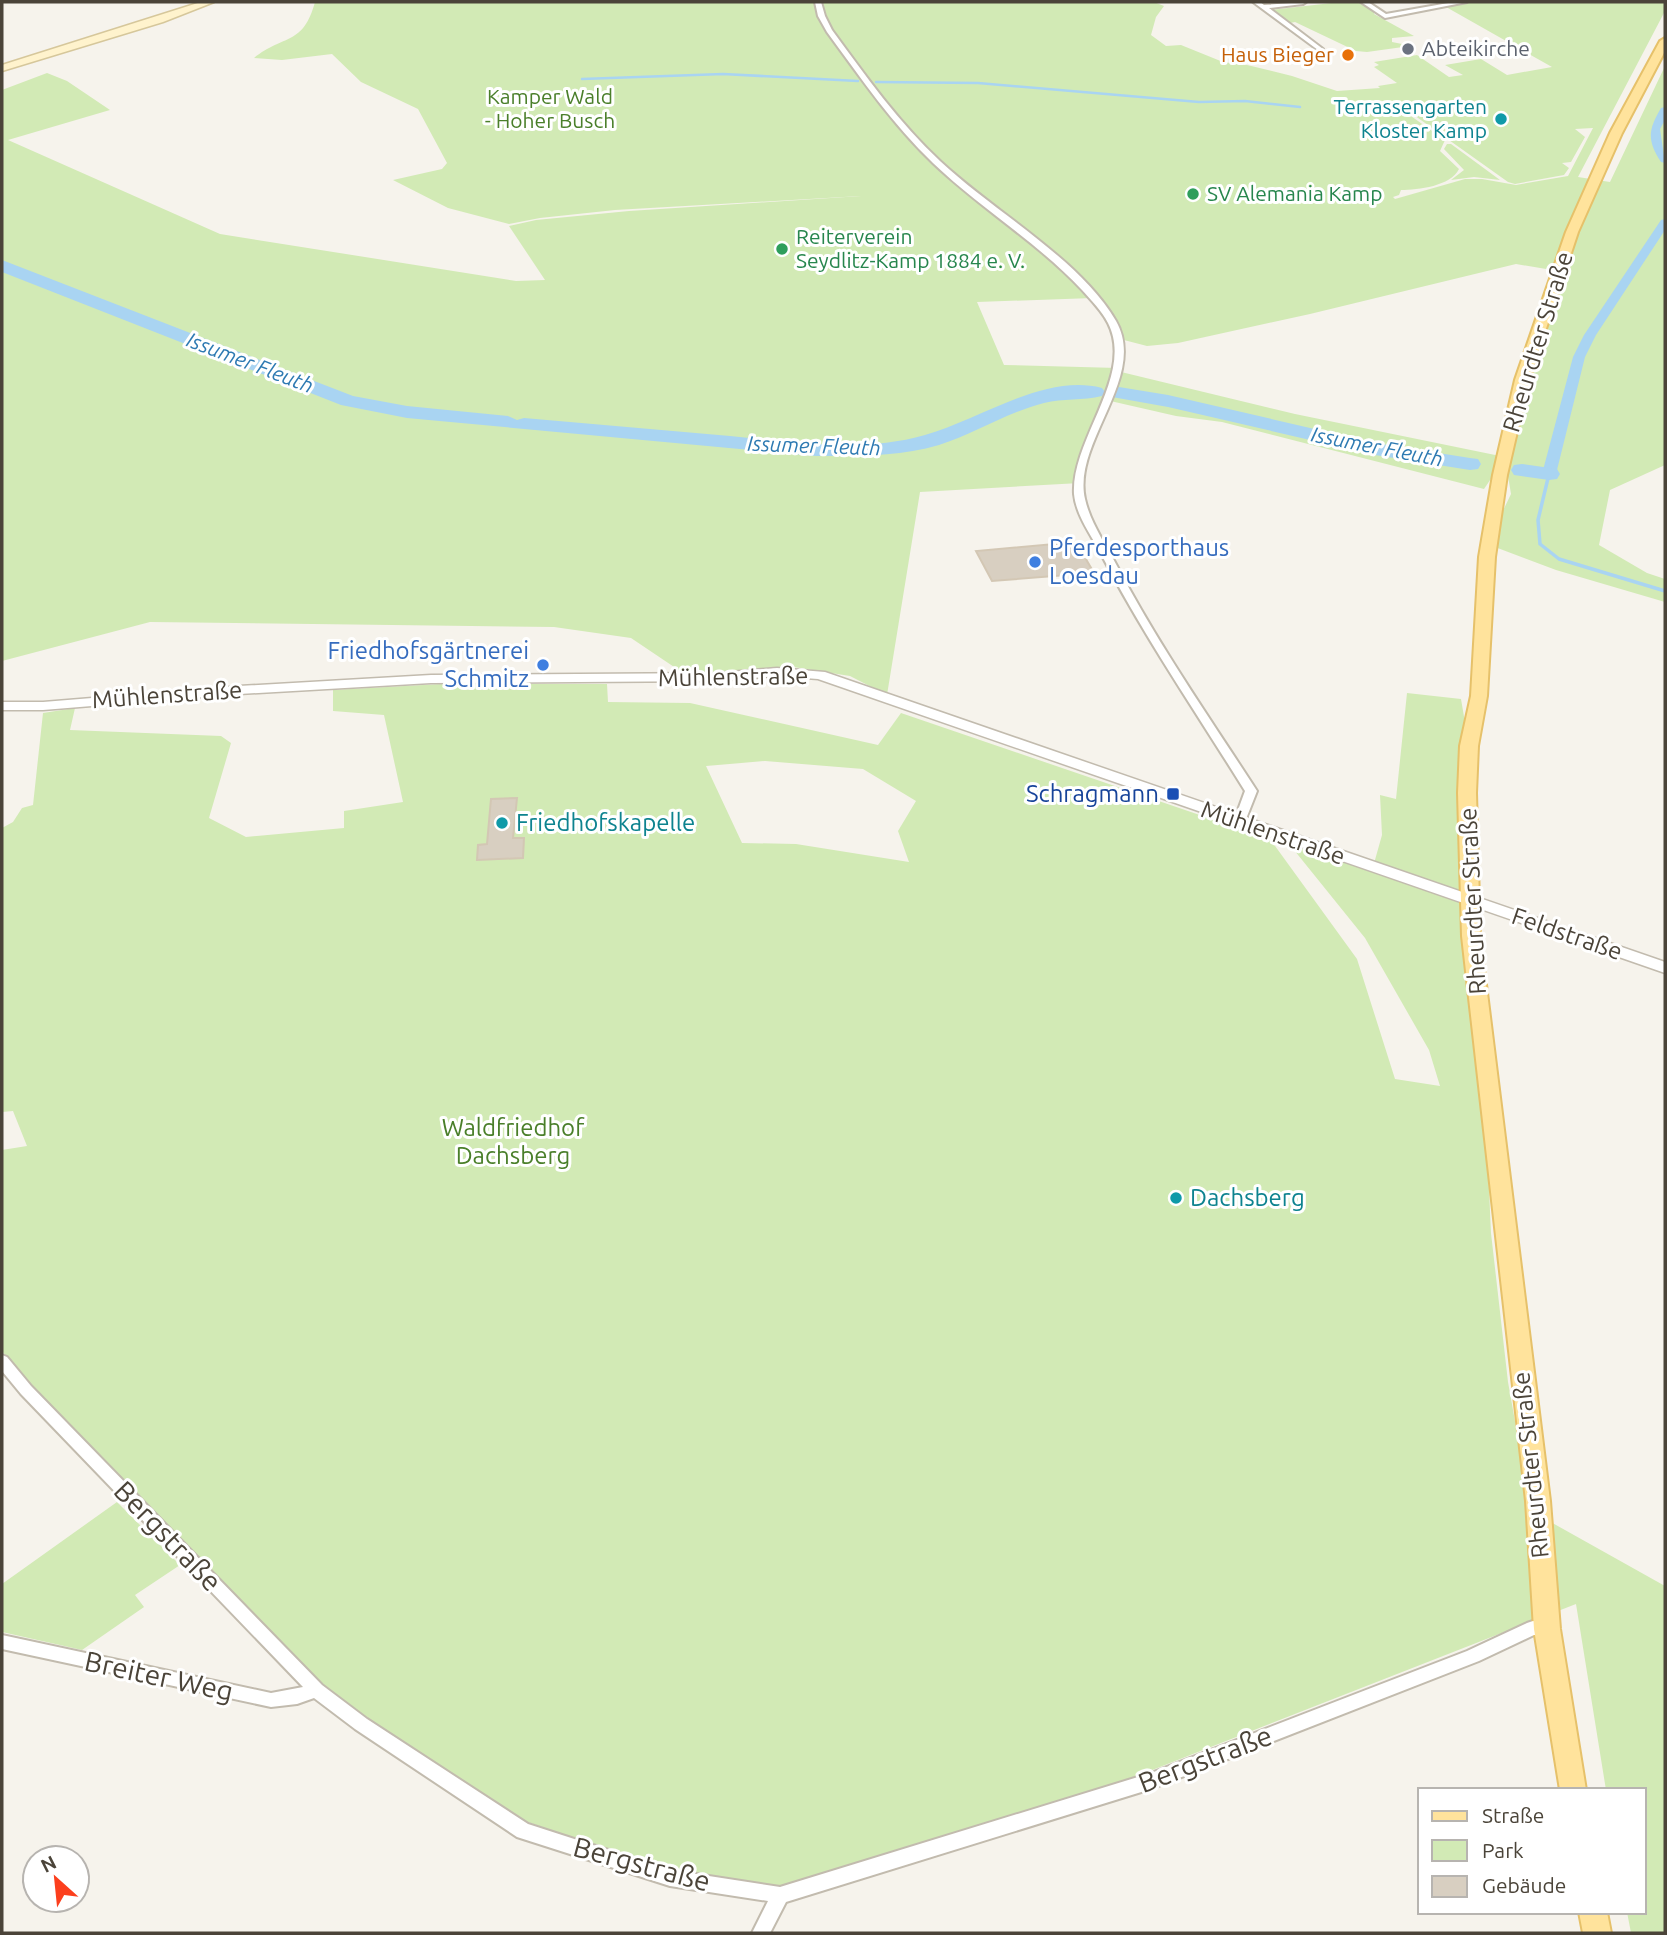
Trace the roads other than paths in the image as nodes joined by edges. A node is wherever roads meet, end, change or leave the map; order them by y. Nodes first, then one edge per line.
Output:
1 (209, 2) edge
2 (818, 2) edge
3 (1256, 2) edge
4 (1303, 2) edge
5 (1364, 2) edge
6 (1464, 2) edge
7 (1264, 7) junction
8 (1665, 41) edge
9 (1320, 48) dead end
10 (2, 68) edge
11 (2, 706) edge
12 (1240, 821) junction
13 (1470, 900) junction
14 (1665, 968) edge
15 (2, 1361) edge
16 (1547, 1629) junction
17 (2, 1642) edge
18 (316, 1690) junction
19 (1573, 1788) edge
20 (780, 1895) junction
21 (1593, 1914) edge
22 (761, 1933) edge
23 (1597, 1933) edge

1 - 10 main road
2 - 12 street
3 - 7 street
4 - 7 street
5 - 6 street
7 - 9 street
8 - 13 main road, Rheurdter Straße
11 - 12 street, Mühlenstraße
12 - 13 street, Mühlenstraße
13 - 14 street, Feldstraße
13 - 16 main road, Rheurdter Straße
15 - 18 street, Bergstraße
16 - 19 main road, Rheurdter Straße
16 - 20 street, Bergstraße
17 - 18 street, Breiter Weg
18 - 20 street, Bergstraße
20 - 22 street
21 - 23 main road

